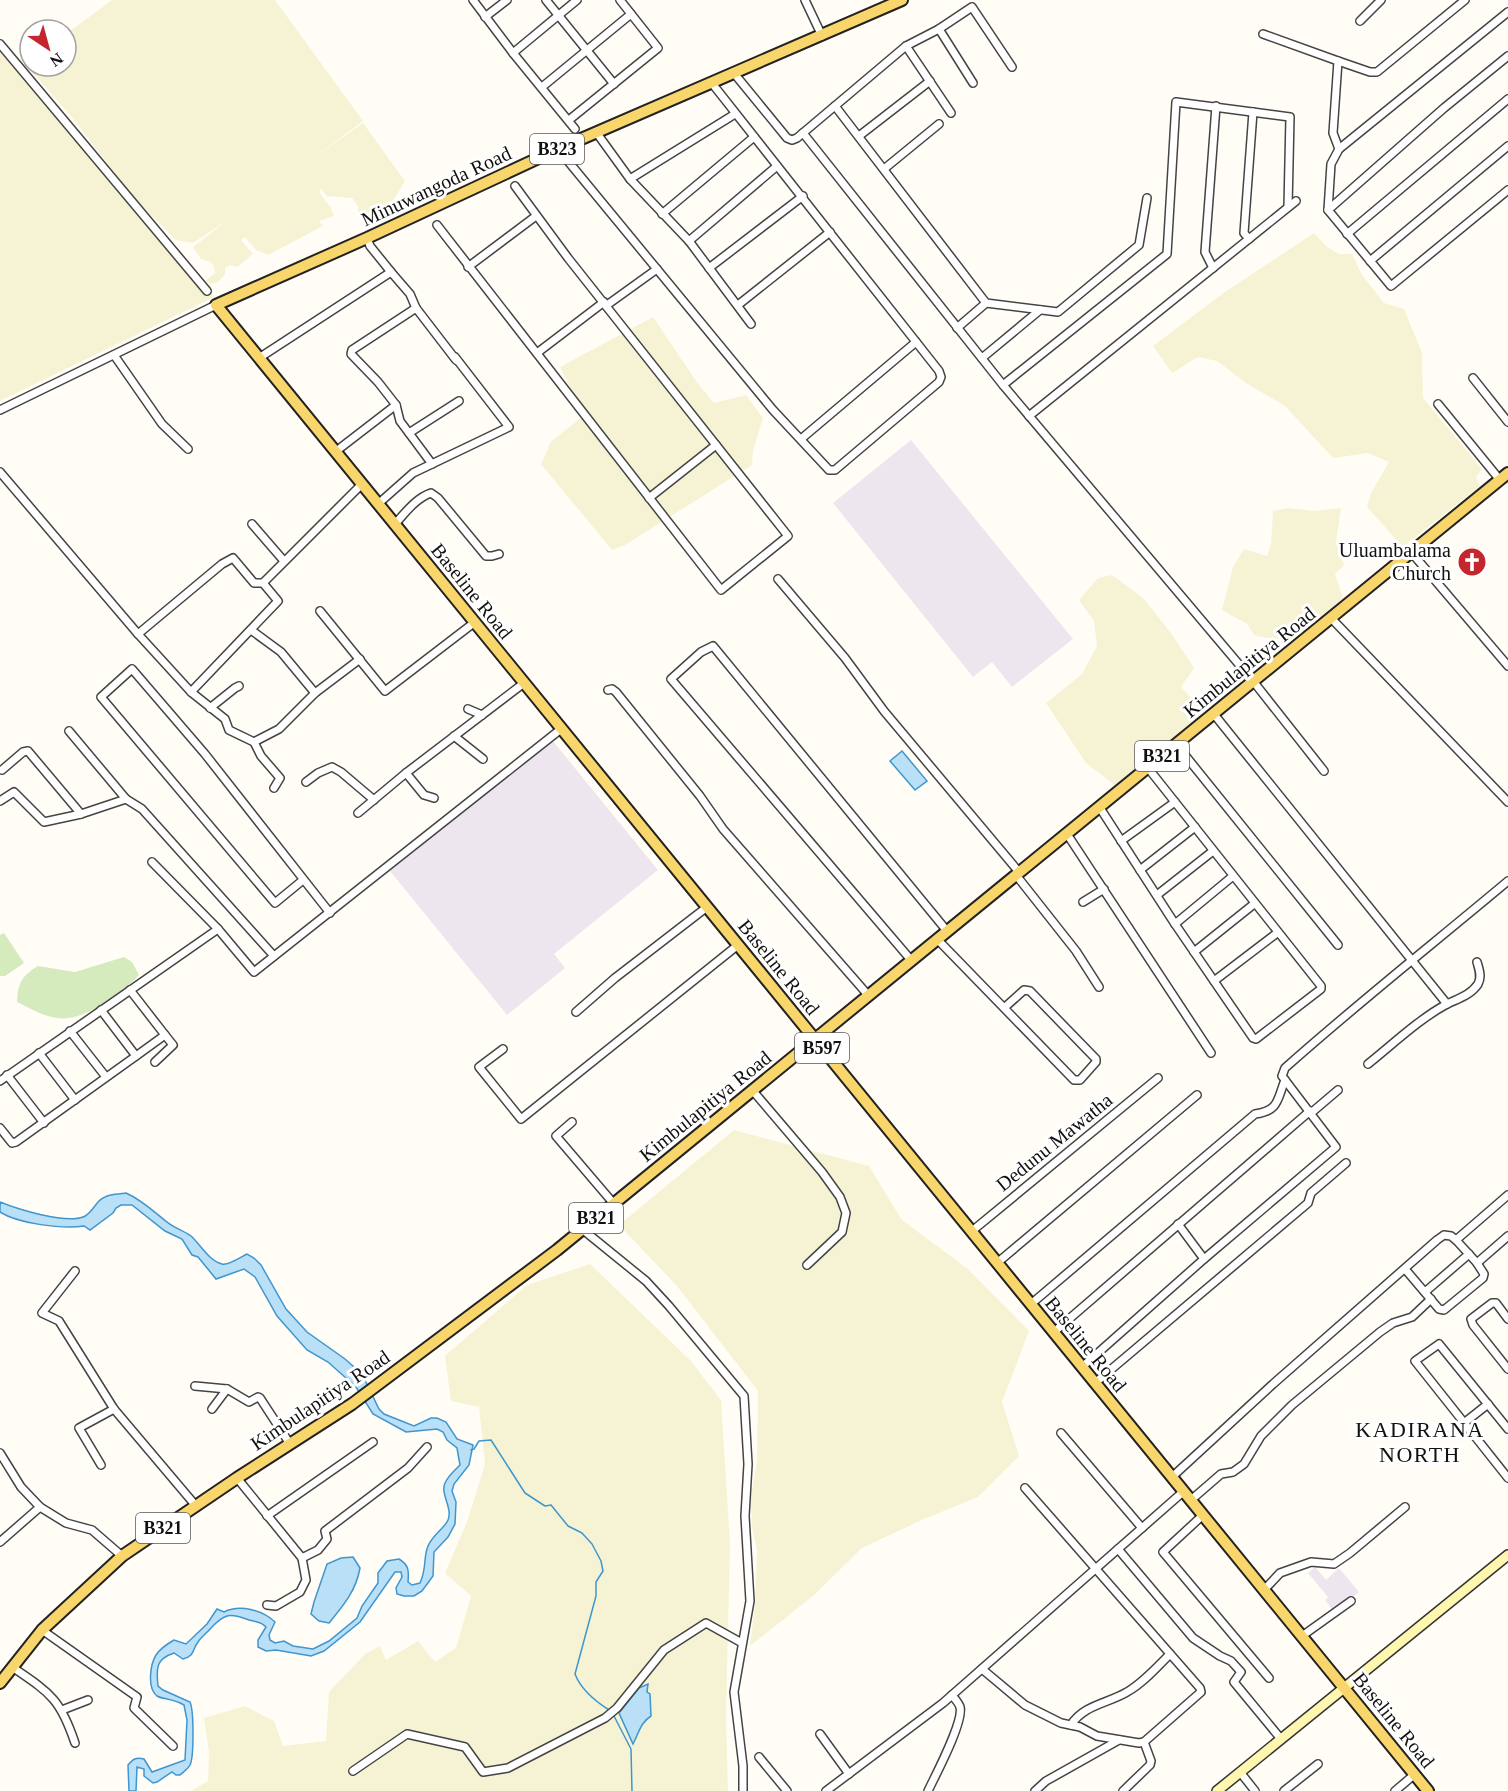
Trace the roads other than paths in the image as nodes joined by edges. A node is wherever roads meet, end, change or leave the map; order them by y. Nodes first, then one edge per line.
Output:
1 (473, 0) edge
2 (507, 0) edge
3 (546, 0) edge
4 (577, 0) edge
5 (620, 0) edge
6 (805, 0) edge
7 (902, 0) edge
8 (1381, 0) edge
9 (1465, 0) edge
10 (970, 3) edge
11 (1508, 12) edge
12 (631, 14) junction
13 (558, 15) junction
14 (485, 17) junction
15 (1360, 21) dead end
16 (939, 29) junction
17 (1263, 34) dead end
18 (822, 36) junction
19 (0, 44) edge
20 (906, 46) junction
21 (586, 50) junction
22 (513, 53) junction
23 (1508, 56) edge
24 (1338, 61) junction
25 (1012, 67) dead end
26 (733, 72) junction
27 (930, 81) junction
28 (711, 82) junction
29 (973, 83) dead end
30 (614, 84) junction
31 (542, 87) junction
32 (1508, 99) edge
33 (835, 106) junction
34 (1216, 106) junction
35 (1253, 112) junction
36 (951, 113) dead end
37 (735, 114) junction
38 (569, 120) junction
39 (939, 124) dead end
40 (575, 129) dead end
41 (596, 132) junction
42 (803, 133) junction
43 (754, 136) junction
44 (859, 136) junction
45 (1508, 146) edge
46 (558, 149) junction
47 (1339, 149) junction
48 (777, 166) junction
49 (884, 169) junction
50 (630, 179) junction
51 (515, 186) dead end
52 (1508, 190) edge
53 (802, 196) junction
54 (1147, 198) dead end
55 (1296, 201) dead end
56 (1288, 207) junction
57 (1328, 210) junction
58 (662, 214) junction
59 (537, 216) junction
60 (437, 225) dead end
61 (830, 232) junction
62 (1347, 234) junction
63 (367, 238) junction
64 (1249, 239) junction
65 (688, 241) junction
66 (1370, 261) junction
67 (468, 267) junction
68 (657, 268) junction
69 (709, 268) junction
70 (1213, 268) junction
71 (391, 272) junction
72 (207, 291) dead end
73 (986, 303) junction
74 (606, 304) junction
75 (216, 305) junction
76 (738, 305) junction
77 (416, 308) junction
78 (1040, 310) junction
79 (752, 324) dead end
80 (957, 327) junction
81 (440, 339) junction
82 (916, 342) junction
83 (537, 353) junction
84 (114, 355) junction
85 (259, 358) junction
86 (982, 358) junction
87 (456, 360) dead end
88 (1473, 378) dead end
89 (1003, 385) junction
90 (459, 401) dead end
91 (1438, 404) dead end
92 (396, 405) junction
93 (0, 410) edge
94 (1029, 416) junction
95 (1508, 422) edge
96 (409, 433) junction
97 (801, 439) junction
98 (716, 445) junction
99 (188, 448) dead end
100 (335, 452) junction
101 (432, 464) junction
102 (0, 472) edge
103 (1504, 476) edge
104 (362, 484) junction
105 (649, 498) junction
106 (378, 504) junction
107 (252, 524) dead end
108 (394, 524) junction
109 (1411, 552) junction
110 (499, 554) dead end
111 (284, 561) junction
112 (778, 579) dead end
113 (263, 583) junction
114 (320, 611) dead end
115 (1331, 618) junction
116 (475, 622) junction
117 (251, 630) junction
118 (138, 634) junction
119 (360, 659) junction
120 (1508, 666) edge
121 (1253, 681) junction
122 (524, 683) junction
123 (239, 687) dead end
124 (608, 690) dead end
125 (191, 692) junction
126 (315, 693) junction
127 (210, 708) junction
128 (468, 709) dead end
129 (1213, 713) junction
130 (482, 715) junction
131 (561, 729) junction
132 (69, 731) dead end
133 (454, 736) junction
134 (254, 742) junction
135 (1176, 744) junction
136 (483, 759) dead end
137 (1148, 768) junction
138 (2, 770) dead end
139 (1324, 771) dead end
140 (406, 773) junction
141 (306, 782) dead end
142 (274, 788) dead end
143 (434, 798) dead end
144 (126, 800) junction
145 (374, 800) junction
146 (0, 801) edge
147 (1175, 802) junction
148 (1508, 802) edge
149 (1100, 808) junction
150 (358, 813) dead end
151 (81, 814) junction
152 (1195, 827) junction
153 (1067, 834) junction
154 (1121, 841) junction
155 (1213, 851) junction
156 (152, 862) dead end
157 (1140, 870) junction
158 (1017, 873) junction
159 (1233, 876) junction
160 (303, 880) junction
161 (1508, 880) edge
162 (1104, 889) junction
163 (1157, 896) junction
164 (1083, 902) dead end
165 (1254, 904) junction
166 (707, 907) junction
167 (330, 913) junction
168 (1175, 924) junction
169 (218, 929) junction
170 (947, 931) junction
171 (1277, 933) junction
172 (937, 939) junction
173 (738, 945) junction
174 (1338, 945) dead end
175 (1194, 952) junction
176 (274, 956) junction
177 (911, 960) junction
178 (1414, 961) junction
179 (1477, 962) dead end
180 (1214, 981) junction
181 (1099, 987) dead end
182 (130, 990) junction
183 (868, 995) junction
184 (1448, 1004) junction
185 (1004, 1008) junction
186 (101, 1010) junction
187 (576, 1012) dead end
188 (70, 1031) junction
189 (165, 1035) junction
190 (815, 1039) junction
191 (503, 1049) dead end
192 (39, 1053) junction
193 (1210, 1053) dead end
194 (136, 1056) junction
195 (155, 1062) dead end
196 (1368, 1064) dead end
197 (8, 1075) junction
198 (106, 1077) junction
199 (1158, 1078) dead end
200 (1285, 1080) junction
201 (0, 1081) edge
202 (1338, 1090) dead end
203 (753, 1091) junction
204 (1197, 1095) dead end
205 (75, 1100) junction
206 (1311, 1112) junction
207 (44, 1122) junction
208 (572, 1122) dead end
209 (0, 1128) edge
210 (1346, 1163) dead end
211 (1508, 1195) edge
212 (614, 1204) junction
213 (1178, 1224) junction
214 (582, 1229) junction
215 (972, 1232) junction
216 (1508, 1236) edge
217 (1456, 1240) junction
218 (1469, 1254) junction
219 (1204, 1259) junction
220 (997, 1263) junction
221 (1477, 1263) junction
222 (807, 1265) dead end
223 (1405, 1269) junction
224 (75, 1270) dead end
225 (1428, 1295) junction
226 (1031, 1304) junction
227 (1508, 1319) edge
228 (1054, 1332) junction
229 (1082, 1366) junction
230 (1508, 1369) edge
231 (1095, 1383) junction
232 (195, 1386) dead end
233 (227, 1389) junction
234 (1488, 1404) junction
235 (114, 1409) junction
236 (212, 1409) dead end
237 (1464, 1423) junction
238 (1508, 1430) edge
239 (1061, 1433) dead end
240 (373, 1442) dead end
241 (290, 1444) junction
242 (427, 1447) dead end
243 (0, 1453) edge
244 (100, 1465) dead end
245 (1172, 1477) junction
246 (237, 1478) junction
247 (1508, 1478) edge
248 (1025, 1488) dead end
249 (1187, 1496) junction
250 (196, 1506) junction
251 (40, 1507) junction
252 (1406, 1507) dead end
253 (1203, 1515) junction
254 (267, 1516) junction
255 (1142, 1528) junction
256 (0, 1542) edge
257 (1118, 1549) junction
258 (1508, 1555) edge
259 (122, 1556) junction
260 (302, 1558) junction
261 (1095, 1570) junction
262 (1264, 1590) junction
263 (1351, 1601) dead end
264 (267, 1605) dead end
265 (42, 1630) junction
266 (1302, 1636) junction
267 (742, 1643) junction
268 (1170, 1654) junction
269 (12, 1667) junction
270 (982, 1669) junction
271 (1269, 1678) dead end
272 (0, 1683) edge
273 (1344, 1688) junction
274 (952, 1695) junction
275 (88, 1700) dead end
276 (62, 1710) junction
277 (1071, 1725) junction
278 (820, 1734) dead end
279 (1281, 1739) junction
280 (1119, 1740) junction
281 (1144, 1742) junction
282 (75, 1743) dead end
283 (173, 1746) dead end
284 (759, 1757) dead end
285 (1318, 1764) dead end
286 (353, 1771) dead end
287 (1240, 1772) junction
288 (849, 1774) junction
289 (1414, 1774) junction
290 (1046, 1781) junction
291 (743, 1791) edge
292 (787, 1791) edge
293 (826, 1791) edge
294 (928, 1791) edge
295 (1035, 1791) edge
296 (1046, 1791) edge
297 (1123, 1791) edge
298 (1217, 1791) edge
299 (1255, 1791) edge
300 (1284, 1791) edge
301 (1395, 1791) edge
302 (1428, 1791) edge

1 - 14 street
2 - 14 street
3 - 13 street
4 - 13 street
5 - 12 street
6 - 18 street
7 - 18 main road, Minuwangoda Road / B323
8 - 15 street
9 - 24 street
10 - 16 street
10 - 25 street
11 - 47 street
12 - 21 street
12 - 30 street
13 - 21 street
13 - 22 street
14 - 22 street
16 - 20 street
16 - 29 street
17 - 24 street
18 - 26 main road, Minuwangoda Road / B323
19 - 72 street
20 - 27 street
20 - 33 street
21 - 30 street
21 - 31 street
22 - 31 street
23 - 57 street
24 - 47 street
26 - 28 main road, Minuwangoda Road / B323
26 - 42 street
27 - 36 street
27 - 44 street
28 - 37 street
28 - 41 main road, Minuwangoda Road / B323
30 - 38 street
31 - 38 street
32 - 62 street
33 - 42 street
33 - 44 street
34 - 35 street
34 - 70 street
34 - 89 street
35 - 56 street
35 - 64 street
37 - 43 street
37 - 50 street
38 - 40 street
39 - 49 street
41 - 46 main road, Minuwangoda Road / B323
41 - 50 street
42 - 80 street
43 - 48 street
43 - 58 street
44 - 49 street
45 - 66 street
46 - 63 main road, Minuwangoda Road / B323
46 - 68 street
47 - 57 street
48 - 53 street
48 - 65 street
49 - 73 street
50 - 58 street
51 - 59 street
52 - 66 street
53 - 61 street
53 - 69 street
54 - 78 street
55 - 56 street
56 - 64 street
57 - 62 street
58 - 65 street
59 - 67 street
59 - 74 street
60 - 67 street
61 - 76 street
61 - 82 street
62 - 66 street
63 - 71 street
63 - 75 main road, Minuwangoda Road / B323
64 - 70 street
65 - 69 street
67 - 83 street
68 - 74 street
68 - 97 street
69 - 76 street
70 - 94 street
71 - 77 street
71 - 85 street
73 - 78 street
73 - 80 street
74 - 83 street
74 - 98 street
75 - 84 street
75 - 85 main road, Baseline Road / B597
76 - 79 street
77 - 81 street
77 - 92 street
78 - 86 street
80 - 86 street
81 - 87 street
81 - 101 street
82 - 97 street
82 - 97 street
83 - 105 street
84 - 93 street
84 - 99 street
85 - 100 main road, Baseline Road / B597
86 - 89 street
88 - 95 street
89 - 94 street
90 - 96 street
91 - 103 street
92 - 96 street
92 - 100 street
94 - 121 street
96 - 101 street
98 - 105 street
98 - 105 street
100 - 104 main road, Baseline Road / B597
101 - 106 street
102 - 118 street
103 - 109 main road, Kimbulapitiya Road / B321
104 - 106 main road, Baseline Road / B597
104 - 111 street
106 - 108 main road, Baseline Road / B597
107 - 111 street
108 - 110 street
108 - 116 main road, Baseline Road / B597
109 - 115 main road, Kimbulapitiya Road / B321
109 - 120 street
111 - 113 street
112 - 158 street
113 - 117 street
113 - 118 street
114 - 119 street
115 - 121 main road, Kimbulapitiya Road / B321
115 - 148 street
116 - 119 street
116 - 122 main road, Baseline Road / B597
117 - 125 street
117 - 126 street
118 - 125 street
119 - 126 street
121 - 129 main road, Kimbulapitiya Road / B321
121 - 139 street
122 - 130 street
122 - 131 main road, Baseline Road / B597
123 - 127 street
124 - 183 street
125 - 127 street
126 - 134 street
127 - 134 street
128 - 130 street
129 - 135 main road, Kimbulapitiya Road / B321
129 - 178 street
130 - 133 street
131 - 166 main road, Baseline Road / B597
131 - 167 street
132 - 144 street
133 - 136 street
133 - 140 street
134 - 142 street
135 - 137 main road, Kimbulapitiya Road / B321
135 - 174 street
137 - 147 street
137 - 149 main road, Kimbulapitiya Road / B321
138 - 151 street
140 - 143 street
140 - 145 street
141 - 145 street
144 - 151 street
144 - 176 street
145 - 150 street
146 - 151 street
147 - 152 street
147 - 154 street
149 - 153 main road, Kimbulapitiya Road / B321
149 - 154 street
152 - 155 street
152 - 157 street
153 - 158 main road, Kimbulapitiya Road / B321
153 - 162 street
154 - 157 street
155 - 159 street
155 - 163 street
156 - 169 street
157 - 163 street
158 - 170 main road, Kimbulapitiya Road / B321
158 - 181 street
159 - 165 street
159 - 168 street
160 - 160 street
160 - 167 street
161 - 178 street
162 - 164 street
162 - 193 street
163 - 168 street
165 - 171 street
165 - 175 street
166 - 173 main road, Baseline Road / B597
166 - 187 street
167 - 176 street
168 - 175 street
169 - 176 street
169 - 182 street
170 - 172 main road, Kimbulapitiya Road / B321
170 - 177 street
171 - 180 street
171 - 180 street
172 - 177 main road, Kimbulapitiya Road / B321
172 - 185 street
173 - 190 main road, Baseline Road / B597
173 - 191 street
175 - 180 street
177 - 183 main road, Kimbulapitiya Road / B321
178 - 184 street
178 - 200 street
179 - 184 street
182 - 186 street
182 - 189 street
183 - 190 main road, Kimbulapitiya Road / B321
184 - 196 street
185 - 185 street
186 - 188 street
186 - 194 street
188 - 192 street
188 - 198 street
189 - 194 street
189 - 195 street
190 - 203 main road, Kimbulapitiya Road / B321
190 - 215 main road, Baseline Road / B597
192 - 197 street
192 - 205 street
194 - 198 street
197 - 201 street
197 - 207 street
198 - 205 street
199 - 215 street, Dedunu Mawatha
200 - 206 street
200 - 226 street
202 - 206 street
203 - 212 main road, Kimbulapitiya Road / B321
203 - 222 street
204 - 220 street
205 - 207 street
206 - 213 street
206 - 219 street
207 - 209 street
208 - 212 street
210 - 231 street
211 - 217 street
212 - 214 main road, Kimbulapitiya Road / B321
213 - 219 street
213 - 228 street
214 - 241 main road, Kimbulapitiya Road / B321
214 - 267 street
215 - 220 main road, Baseline Road / B597
216 - 221 street
217 - 218 street
217 - 223 street
218 - 221 street
218 - 225 street
219 - 229 street
220 - 226 main road, Baseline Road / B597
221 - 225 street
223 - 225 street
223 - 245 street
224 - 235 street
225 - 249 street
226 - 228 main road, Baseline Road / B597
227 - 230 street
228 - 229 main road, Baseline Road / B597
229 - 231 main road, Baseline Road / B597
231 - 245 main road, Baseline Road / B597
232 - 233 street
233 - 236 street
233 - 241 street
234 - 237 street
234 - 237 street
234 - 238 street
235 - 244 street
235 - 250 street
237 - 247 street
239 - 255 street
240 - 254 street
241 - 246 main road, Kimbulapitiya Road / B321
242 - 260 street
243 - 251 street
245 - 249 main road, Baseline Road / B597
246 - 250 main road, Kimbulapitiya Road / B321
246 - 254 street
248 - 261 street
249 - 253 main road, Baseline Road / B597
249 - 255 street
250 - 259 main road, Kimbulapitiya Road / B321
251 - 256 street
251 - 259 street
252 - 262 street
253 - 262 main road, Baseline Road / B597
253 - 271 street
254 - 260 street
255 - 257 street
257 - 261 street
257 - 279 street
258 - 273 street
259 - 265 main road, Kimbulapitiya Road / B321
260 - 264 street
261 - 268 street
261 - 270 street
262 - 266 main road, Baseline Road / B597
263 - 266 street
265 - 269 main road, Kimbulapitiya Road / B321
265 - 283 street
266 - 273 main road, Baseline Road / B597
267 - 286 street
267 - 291 street
268 - 277 street
268 - 281 street
269 - 272 main road, Kimbulapitiya Road / B321
269 - 276 street
270 - 274 street
270 - 277 street
273 - 279 street
273 - 289 main road, Baseline Road / B597
274 - 288 street
274 - 294 street
275 - 276 street
276 - 282 street
277 - 280 street
278 - 288 street
279 - 287 street
280 - 281 street
280 - 290 street
281 - 297 street
284 - 292 street
285 - 300 street
287 - 298 street
287 - 299 street
288 - 293 street
289 - 301 street
289 - 302 main road, Baseline Road / B597
290 - 295 street
290 - 296 street

